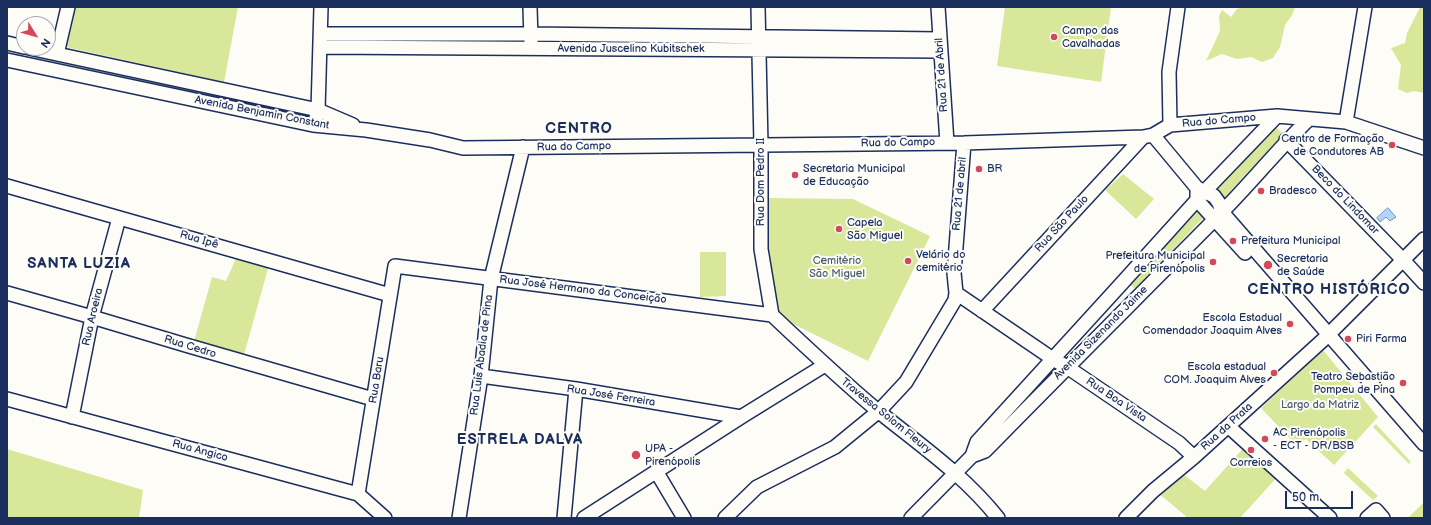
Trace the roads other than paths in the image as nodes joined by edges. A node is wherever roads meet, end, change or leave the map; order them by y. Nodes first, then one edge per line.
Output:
1 (68, 7) edge
2 (321, 7) edge
3 (530, 7) edge
4 (758, 7) edge
5 (938, 7) edge
6 (1178, 7) edge
7 (1365, 7) edge
8 (457, 34) junction
9 (530, 34) junction
10 (321, 41) junction
11 (758, 43) junction
12 (940, 45) junction
13 (457, 48) junction
14 (531, 48) junction
15 (57, 54) joint
16 (7, 60) edge
17 (172, 79) junction
18 (168, 95) junction
19 (318, 110) junction
20 (1277, 116) junction
21 (1309, 119) junction
22 (1346, 122) junction
23 (1170, 125) junction
24 (314, 126) junction
25 (366, 130) junction
26 (1148, 136) junction
27 (1286, 140) junction
28 (947, 143) junction
29 (964, 143) junction
30 (761, 145) junction
31 (523, 147) junction
32 (1424, 148) edge
33 (7, 186) edge
34 (1199, 193) junction
35 (1218, 216) junction
36 (119, 218) junction
37 (1424, 239) edge
38 (1403, 260) junction
39 (395, 266) joint
40 (491, 279) junction
41 (1123, 282) junction
42 (1424, 283) edge
43 (7, 293) edge
44 (956, 293) junction
45 (390, 295) junction
46 (1138, 295) junction
47 (982, 311) junction
48 (772, 315) junction
49 (92, 316) junction
50 (1326, 338) junction
51 (1052, 359) junction
52 (825, 366) junction
53 (1067, 367) junction
54 (481, 376) junction
55 (1367, 384) junction
56 (576, 390) junction
57 (7, 399) edge
58 (374, 399) junction
59 (879, 411) junction
60 (72, 417) junction
61 (741, 417) junction
62 (1228, 426) junction
63 (1424, 444) edge
64 (1424, 452) edge
65 (972, 456) junction
66 (1194, 457) junction
67 (656, 471) junction
68 (956, 473) junction
69 (358, 494) junction
70 (385, 518) edge
71 (459, 518) edge
72 (564, 518) edge
73 (584, 518) edge
74 (684, 518) edge
75 (725, 518) edge
76 (911, 518) edge
77 (998, 518) edge
78 (1126, 518) edge
79 (1330, 518) edge
80 (1367, 518) edge
81 (1383, 518) edge

1 - 15 street
2 - 10 street
3 - 9 street
4 - 11 street, Rua Dom Pedro II
5 - 12 street, Rua 21 de Abril
6 - 23 street
7 - 22 street
8 - 9 street, Avenida Juscelino Kubitschek
8 - 10 street, Avenida Juscelino Kubitschek
8 - 13 street
9 - 11 street, Avenida Juscelino Kubitschek
9 - 14 street
10 - 13 street, Avenida Juscelino Kubitschek
10 - 19 street
11 - 12 street, Avenida Juscelino Kubitschek
11 - 14 street, Avenida Juscelino Kubitschek
11 - 30 street, Rua Dom Pedro II
12 - 28 street, Rua 21 de Abril
13 - 14 street, Avenida Juscelino Kubitschek
15 - 17 street, Avenida Benjamin Constant
16 - 18 street, Avenida Benjamin Constant
17 - 18 street
17 - 19 street, Avenida Benjamin Constant
18 - 24 street, Avenida Benjamin Constant
19 - 24 street
19 - 25 street, Avenida Benjamin Constant
20 - 21 street, Rua do Campo
20 - 23 street, Rua do Campo
20 - 34 street, Avenida Sizenando Jaime
21 - 22 street, Rua do Campo
21 - 27 street, Avenida Sizenando Jaime
22 - 32 street, Rua do Campo
23 - 26 street, Rua do Campo
24 - 25 street, Avenida Benjamin Constant
25 - 31 street, Rua do Campo
26 - 29 street, Rua do Campo
26 - 34 street
26 - 47 street, Rua São Paulo
27 - 35 street, Avenida Sizenando Jaime
27 - 38 street, Beco do Lindomar
28 - 29 street, Rua do Campo
28 - 30 street, Rua do Campo
29 - 44 street, Rua 21 de abril
30 - 31 street, Rua do Campo
30 - 48 street, Rua Dom Pedro II
31 - 40 street, Rua Luís Abadia de Pina
33 - 36 street, Rua Ipê
34 - 35 street
34 - 41 street, Avenida Sizenando Jaime
35 - 46 street, Avenida Sizenando Jaime
35 - 50 street
36 - 45 street, Rua Ipê
36 - 49 street, Rua Aroeira
37 - 38 street, Rua da Prata
38 - 42 street, Beco do Lindomar
38 - 50 street, Rua da Prata
39 - 40 street, Rua José Hermano da Conceição
39 - 45 street, Rua Baru
40 - 48 street, Rua José Hermano da Conceição
40 - 54 street, Rua Luís Abadia de Pina
41 - 46 street
41 - 51 street, Avenida Sizenando Jaime
43 - 49 street, Rua Cedro
44 - 47 street, Rua Boa Vista
44 - 59 street
45 - 58 street, Rua Baru
46 - 53 street, Avenida Sizenando Jaime
47 - 51 street, Rua Boa Vista
48 - 52 street, Travessa Solom Fleury
49 - 58 street, Rua Cedro
49 - 60 street, Rua Aroeira
50 - 55 street
50 - 62 street, Rua da Prata
51 - 53 street, Rua Boa Vista
51 - 65 street, Avenida Sizenando Jaime
52 - 59 street, Travessa Solom Fleury
52 - 61 street
53 - 65 street, Avenida Sizenando Jaime
53 - 66 street, Rua Boa Vista
54 - 56 street, Rua José Ferreira
54 - 71 street, Rua Luís Abadia de Pina
55 - 63 street
55 - 64 street
56 - 61 street, Rua José Ferreira
56 - 72 street
57 - 60 street, Rua Angico
58 - 69 street, Rua Baru
59 - 68 street, Travessa Solom Fleury
59 - 75 street
60 - 69 street, Rua Angico
61 - 67 street
62 - 66 street, Rua da Prata
62 - 79 street
65 - 68 street, Avenida Sizenando Jaime
66 - 78 street, Rua da Prata
67 - 73 street
67 - 74 street
68 - 76 street, Avenida Sizenando Jaime
68 - 77 street, Travessa Solom Fleury
69 - 70 street, Rua Angico
80 - 81 street

